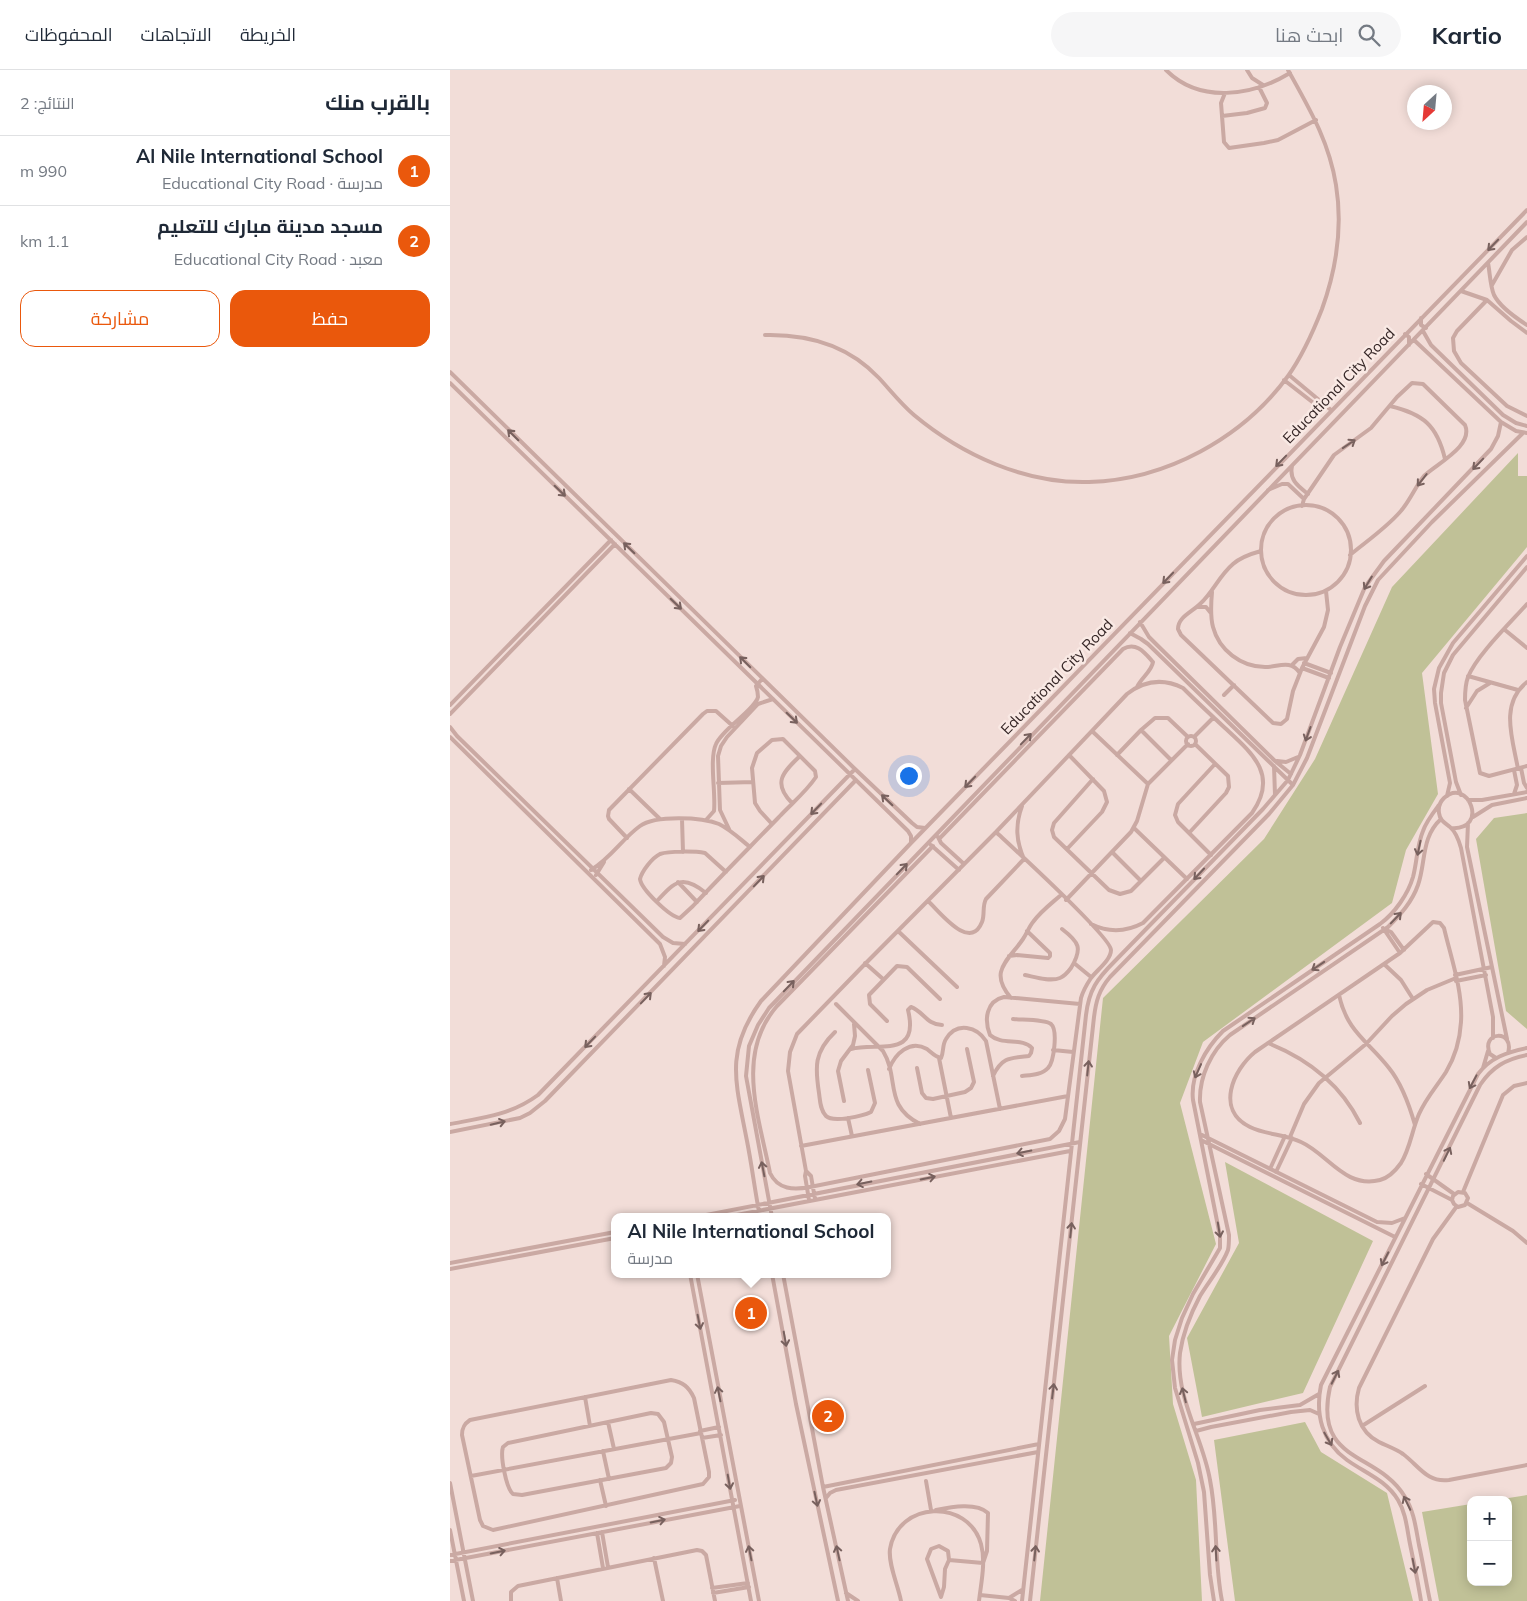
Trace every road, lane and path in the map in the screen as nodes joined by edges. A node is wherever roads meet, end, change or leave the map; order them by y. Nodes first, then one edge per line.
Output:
1 (1166, 70) edge
2 (1247, 70) edge
3 (1289, 72) edge
4 (1252, 78) junction
5 (1264, 86) junction
6 (1259, 87) junction
7 (1250, 89) junction
8 (1214, 93) junction
9 (1225, 93) junction
10 (1221, 103) junction
11 (1222, 116) junction
12 (1316, 120) junction
13 (1527, 210) edge
14 (1527, 222) edge
15 (1527, 238) edge
16 (1488, 263) junction
17 (1492, 285) junction
18 (1461, 291) junction
19 (1487, 300) junction
20 (1421, 318) junction
21 (1527, 325) edge
22 (1424, 329) junction
23 (1527, 333) edge
24 (765, 334) dead end
25 (1405, 334) junction
26 (1414, 340) junction
27 (1409, 345) junction
28 (450, 372) edge
29 (1288, 375) junction
30 (1284, 380) junction
31 (450, 383) edge
32 (1326, 406) junction
33 (1390, 406) junction
34 (1331, 410) junction
35 (1527, 416) edge
36 (1501, 422) junction
37 (1527, 426) edge
38 (1525, 433) edge
39 (535, 456) junction
40 (1445, 459) junction
41 (530, 461) junction
42 (1292, 465) junction
43 (1292, 480) junction
44 (1288, 484) junction
45 (1268, 490) junction
46 (1308, 494) junction
47 (1304, 499) junction
48 (1302, 506) junction
49 (1214, 531) junction
50 (1221, 538) junction
51 (611, 540) junction
52 (615, 544) junction
53 (1261, 551) junction
54 (1350, 555) junction
55 (1527, 556) edge
56 (646, 565) junction
57 (1527, 567) edge
58 (642, 571) junction
59 (1326, 590) junction
60 (1212, 592) junction
61 (1527, 604) edge
62 (1197, 607) junction
63 (1211, 614) junction
64 (1140, 622) junction
65 (1505, 630) junction
66 (1130, 633) junction
67 (1527, 648) edge
68 (1307, 658) junction
69 (1304, 663) junction
70 (1292, 665) junction
71 (1302, 668) junction
72 (1300, 673) junction
73 (1330, 676) junction
74 (1468, 676) junction
75 (762, 679) junction
76 (1527, 682) edge
77 (1490, 683) junction
78 (757, 684) junction
79 (1234, 685) junction
80 (1137, 687) junction
81 (1518, 690) junction
82 (1224, 695) dead end
83 (773, 699) junction
84 (450, 704) edge
85 (1466, 708) junction
86 (450, 714) edge
87 (1214, 718) junction
88 (733, 726) junction
89 (450, 727) edge
90 (1141, 730) junction
91 (1092, 731) junction
92 (450, 737) edge
93 (1188, 737) junction
94 (1194, 737) junction
95 (1188, 744) junction
96 (1195, 744) junction
97 (1117, 755) junction
98 (800, 756) junction
99 (1069, 756) junction
100 (1300, 756) junction
101 (1171, 760) junction
102 (1274, 763) junction
103 (987, 764) junction
104 (1215, 764) junction
105 (1527, 766) edge
106 (855, 769) junction
107 (1518, 769) junction
108 (995, 772) junction
109 (850, 774) junction
110 (1291, 774) junction
111 (1093, 779) junction
112 (856, 780) junction
113 (1288, 780) junction
114 (1297, 780) junction
115 (753, 782) junction
116 (713, 783) junction
117 (719, 783) junction
118 (1148, 784) junction
119 (1293, 785) junction
120 (1527, 788) edge
121 (630, 789) junction
122 (1527, 792) edge
123 (1514, 794) junction
124 (1275, 795) junction
125 (1461, 795) junction
126 (1447, 796) junction
127 (1527, 798) edge
128 (1468, 800) junction
129 (792, 803) junction
130 (1022, 804) junction
131 (1440, 805) junction
132 (1471, 818) junction
133 (660, 819) junction
134 (682, 819) junction
135 (1440, 819) junction
136 (706, 820) junction
137 (1468, 823) junction
138 (772, 824) junction
139 (925, 828) junction
140 (1134, 828) junction
141 (1451, 828) junction
142 (730, 830) junction
143 (938, 831) junction
144 (996, 832) junction
145 (1188, 833) junction
146 (627, 838) junction
147 (939, 839) junction
148 (911, 843) junction
149 (926, 843) junction
150 (933, 846) junction
151 (750, 847) junction
152 (1067, 849) junction
153 (683, 852) junction
154 (1112, 852) junction
155 (1211, 855) junction
156 (1164, 858) junction
157 (1024, 859) junction
158 (604, 862) junction
159 (964, 864) junction
160 (592, 869) junction
161 (959, 870) junction
162 (726, 872) junction
163 (588, 873) junction
164 (1092, 873) junction
165 (598, 874) junction
166 (593, 878) junction
167 (1187, 878) junction
168 (1141, 881) junction
169 (678, 882) junction
170 (1188, 887) junction
171 (1193, 892) junction
172 (706, 893) junction
173 (861, 895) junction
174 (1061, 895) junction
175 (1066, 900) junction
176 (657, 901) junction
177 (928, 901) junction
178 (697, 902) junction
179 (870, 902) junction
180 (1091, 924) junction
181 (1380, 924) junction
182 (1062, 929) dead end
183 (1384, 929) junction
184 (898, 931) junction
185 (1027, 931) junction
186 (686, 944) junction
187 (1404, 950) junction
188 (1400, 953) junction
189 (1009, 956) junction
190 (865, 963) junction
191 (1074, 963) junction
192 (1384, 964) junction
193 (664, 966) junction
194 (1492, 967) junction
195 (1484, 968) junction
196 (1486, 975) junction
197 (1025, 976) dead end
198 (1092, 977) junction
199 (1456, 978) junction
200 (883, 980) junction
201 (957, 987) dead end
202 (1338, 995) junction
203 (1011, 998) junction
204 (1413, 998) junction
205 (940, 999) dead end
206 (836, 1004) dead end
207 (1080, 1004) junction
208 (619, 1012) junction
209 (626, 1019) junction
210 (1013, 1019) dead end
211 (887, 1021) dead end
212 (854, 1022) junction
213 (942, 1025) dead end
214 (834, 1032) dead end
215 (990, 1035) junction
216 (1493, 1038) junction
217 (985, 1039) junction
218 (1507, 1039) junction
219 (1268, 1044) junction
220 (1366, 1044) junction
221 (1510, 1045) junction
222 (880, 1047) junction
223 (967, 1048) dead end
224 (851, 1049) junction
225 (1525, 1049) edge
226 (1053, 1050) junction
227 (1488, 1051) junction
228 (1073, 1052) junction
229 (1505, 1054) junction
230 (1527, 1055) edge
231 (940, 1058) junction
232 (1496, 1058) junction
233 (1506, 1061) junction
234 (917, 1068) dead end
235 (1483, 1068) junction
236 (868, 1070) dead end
237 (889, 1070) junction
238 (993, 1076) junction
239 (1022, 1076) dead end
240 (1325, 1077) junction
241 (1527, 1083) edge
242 (947, 1096) junction
243 (1068, 1096) junction
244 (844, 1101) dead end
245 (1000, 1109) junction
246 (848, 1118) junction
247 (951, 1118) junction
248 (1360, 1123) dead end
249 (450, 1124) edge
250 (920, 1124) junction
251 (1415, 1124) junction
252 (450, 1132) edge
253 (1200, 1134) junction
254 (852, 1136) junction
255 (1289, 1137) junction
256 (1208, 1138) junction
257 (1201, 1140) junction
258 (1080, 1142) junction
259 (1072, 1143) junction
260 (1209, 1144) junction
261 (801, 1146) junction
262 (1070, 1151) junction
263 (1270, 1169) junction
264 (806, 1171) junction
265 (1276, 1172) junction
266 (1426, 1174) junction
267 (1434, 1180) junction
268 (1421, 1184) junction
269 (813, 1186) junction
270 (807, 1187) junction
271 (1429, 1189) junction
272 (1463, 1192) junction
273 (814, 1193) junction
274 (808, 1194) junction
275 (1454, 1194) junction
276 (815, 1199) junction
277 (810, 1200) junction
278 (1452, 1200) junction
279 (770, 1201) junction
280 (1467, 1202) junction
281 (759, 1203) junction
282 (1457, 1206) junction
283 (770, 1208) junction
284 (759, 1210) junction
285 (714, 1213) edge
286 (745, 1213) edge
287 (759, 1213) edge
288 (771, 1213) edge
289 (1405, 1218) junction
290 (611, 1233) edge
291 (1396, 1237) junction
292 (611, 1239) edge
293 (1527, 1243) edge
294 (450, 1263) edge
295 (450, 1269) edge
296 (691, 1278) edge
297 (698, 1278) edge
298 (773, 1278) edge
299 (784, 1278) edge
300 (793, 1322) junction
301 (782, 1324) junction
302 (1425, 1386) dead end
303 (1319, 1394) junction
304 (585, 1397) junction
305 (807, 1402) junction
306 (796, 1404) junction
307 (1319, 1414) junction
308 (608, 1422) junction
309 (1194, 1424) junction
310 (590, 1426) junction
311 (1362, 1426) junction
312 (719, 1427) junction
313 (1196, 1431) junction
314 (700, 1432) junction
315 (721, 1435) junction
316 (702, 1438) junction
317 (668, 1439) junction
318 (1039, 1444) junction
319 (614, 1449) junction
320 (603, 1451) junction
321 (1038, 1452) junction
322 (1527, 1465) edge
323 (505, 1470) junction
324 (471, 1476) junction
325 (609, 1479) junction
326 (600, 1480) junction
327 (926, 1481) dead end
328 (450, 1483) edge
329 (823, 1487) junction
330 (826, 1498) junction
331 (739, 1499) junction
332 (732, 1501) junction
333 (606, 1506) junction
334 (740, 1506) junction
335 (733, 1507) junction
336 (932, 1510) junction
337 (450, 1530) edge
338 (600, 1532) junction
339 (464, 1552) junction
340 (452, 1554) edge
341 (465, 1558) junction
342 (654, 1558) junction
343 (456, 1560) junction
344 (949, 1560) junction
345 (450, 1561) edge
346 (983, 1563) junction
347 (606, 1568) junction
348 (557, 1578) junction
349 (748, 1585) junction
350 (1023, 1590) junction
351 (713, 1591) junction
352 (846, 1593) junction
353 (980, 1595) junction
354 (1009, 1598) junction
355 (941, 1599) edge
356 (464, 1601) edge
357 (473, 1601) edge
358 (511, 1601) edge
359 (561, 1601) edge
360 (663, 1601) edge
361 (715, 1601) edge
362 (751, 1601) edge
363 (759, 1601) edge
364 (838, 1601) edge
365 (848, 1601) edge
366 (858, 1601) edge
367 (901, 1601) edge
368 (979, 1601) edge
369 (1015, 1601) edge
370 (1022, 1601) edge
371 (1030, 1601) edge
372 (1214, 1601) edge
373 (1222, 1601) edge
374 (1421, 1601) edge
375 (1430, 1601) edge

1 - 8 street
2 - 4 street
3 - 5 street
3 - 12 street
4 - 5 street
4 - 7 street
5 - 6 street
6 - 7 street
6 - 11 street
7 - 9 street
8 - 9 street
8 - 10 street
9 - 10 street
10 - 11 street
11 - 12 street
12 - 29 street
13 -> 20 street, Educational City Road
14 - 16 street, Educational City Road
15 - 17 street
16 - 17 street
16 - 18 street, Educational City Road
17 - 21 street
18 - 19 street
18 - 22 street, Educational City Road
19 - 23 street
19 - 35 street
20 - 22 street
20 - 25 street, Educational City Road
22 - 26 street, Educational City Road
22 - 37 street
24 - 30 street
25 - 27 street
25 - 34 street, Educational City Road
26 - 27 street, Educational City Road
26 - 36 street
27 - 42 street, Educational City Road
39 -> 28 street
29 - 30 street
29 - 32 street
30 - 32 street
31 - 41 street
32 - 34 street
33 - 40 street
33 - 40 street
46 -> 33 street
34 -> 49 street, Educational City Road
36 - 38 street
36 -> 73 street
38 - 114 street
39 - 41 street
56 -> 39 street
40 -> 54 street
41 -> 51 street
42 - 43 street
42 - 45 street, Educational City Road
43 - 44 street
43 - 46 street
44 - 45 street
44 - 47 street
45 - 50 street, Educational City Road
46 - 47 street
47 - 48 street
48 - 53 street
48 - 54 street
49 - 50 street
49 -> 103 street, Educational City Road
50 - 64 street, Educational City Road
51 - 52 street
51 - 84 street
52 - 58 street
52 - 86 street
53 - 59 street
53 - 60 street
54 - 59 street
55 - 126 street
56 - 58 street
75 -> 56 street
57 - 125 street
58 -> 78 street
59 - 68 street
60 - 62 street
60 - 63 street
61 - 65 street
62 - 63 street
62 - 79 street
63 - 70 street
64 - 66 street, Educational City Road
64 - 102 street
65 - 67 street
65 - 74 street
66 - 102 street
108 -> 66 street, Educational City Road
68 - 69 street
68 - 70 street
69 - 71 street
69 - 73 street
70 - 72 street
71 - 72 street
71 - 73 street
72 - 79 street
73 -> 100 street
74 - 77 street
74 - 85 street
75 - 78 street
75 - 106 street
76 - 81 street
77 - 81 street
77 - 85 street
78 - 83 street
78 - 88 street
79 - 82 street
80 - 87 street
80 - 91 street
80 - 147 street
81 - 107 street
83 - 88 street
83 -> 109 street
85 - 107 street
87 - 94 street
87 - 155 street
88 - 116 street
88 - 117 street
88 - 121 street
89 - 160 street
90 - 93 street
90 - 97 street
90 - 101 street
91 - 97 street
91 - 99 street
92 - 163 street
93 - 94 street
93 - 95 street
94 - 96 street
95 - 96 street
95 - 101 street
96 - 104 street
97 - 118 street
98 - 115 street
98 - 129 street
98 - 129 street
99 - 111 street
99 - 130 street
100 - 102 street
100 - 110 street
101 - 118 street
102 - 110 street
102 - 113 street
102 - 124 street
103 - 108 street
103 -> 139 street, Educational City Road
104 - 145 street
104 - 145 street
105 - 107 street
106 - 109 street
139 -> 106 street
107 - 120 street
107 - 123 street
108 - 143 street, Educational City Road
109 - 112 street
109 -> 186 street
110 - 113 street
110 - 114 street
111 - 152 street
111 - 152 street
112 - 148 street
209 -> 112 street
113 - 119 street
113 - 124 street
114 - 119 street
115 - 117 street
115 - 138 street
116 - 117 street
116 - 136 street
117 - 142 street
118 - 140 street
119 - 171 street
121 - 133 street
121 - 146 street
122 - 123 street
123 - 128 street
124 -> 170 street
125 - 126 street
125 - 128 street
126 - 131 street
127 - 132 street
128 - 132 street
129 - 138 street
130 - 144 street
130 - 157 street
131 - 135 street
131 -> 181 street
132 - 137 street
133 - 134 street
133 - 146 street
134 - 136 street
134 - 153 street
135 - 141 street
183 -> 135 street
136 - 142 street
137 - 141 street
137 - 194 street
138 - 151 street
139 - 148 street, Educational City Road
140 - 154 street
140 - 156 street
141 - 195 street
142 - 151 street
143 - 147 street
143 - 149 street, Educational City Road
144 - 157 street
144 - 159 street
145 - 155 street
146 - 158 street
147 - 159 street
148 - 173 street, Educational City Road
149 - 150 street
179 -> 149 street, Educational City Road
150 - 161 street
150 - 270 street
151 - 162 street
152 - 164 street
153 - 162 street
153 - 176 street
154 - 164 street
154 - 168 street
155 - 167 street
156 - 167 street
156 - 168 street
157 - 174 street
157 - 177 street
158 - 160 street
158 - 165 street
159 - 161 street
160 - 163 street
160 - 165 street
161 - 177 street
162 - 172 street
163 - 166 street
164 - 168 street
164 - 175 street
165 - 166 street
165 - 186 street
166 - 193 street
167 - 180 street
169 - 172 street
169 - 176 street
169 - 178 street
170 - 171 street
170 - 259 street
258 -> 171 street
172 - 178 street
173 - 179 street
173 - 281 street, Educational City Road
174 - 175 street
174 - 185 street
175 - 180 street
176 - 178 street
177 - 184 street
279 -> 179 street, Educational City Road
180 - 198 street
181 - 183 street
181 -> 253 street
182 - 191 street
183 - 187 street
183 - 188 street
256 -> 183 street
184 - 190 street
184 - 201 street
185 - 189 street
185 - 189 street
186 - 193 street
187 - 188 street
187 - 199 street
188 - 192 street
189 - 203 street
190 - 200 street
190 - 261 street
191 - 197 street
191 - 198 street
192 - 202 street
192 - 204 street
193 - 208 street
194 - 195 street
194 - 218 street
195 - 196 street
195 - 199 street
196 - 199 street
196 - 216 street
198 - 207 street
199 - 204 street
199 - 251 street
200 - 205 street
200 - 211 street
202 - 219 street
202 - 220 street
203 - 207 street
203 - 215 street
204 - 220 street
206 - 212 street
207 - 228 street
208 - 209 street
208 -> 249 street
252 -> 209 street
210 - 226 street
212 - 222 street
212 - 224 street
213 - 222 street
214 - 246 street
215 - 217 street
215 - 238 street
216 - 218 street
216 - 227 street
217 - 231 street
217 - 238 street
218 - 221 street
219 - 240 street
219 - 255 street
220 - 240 street
220 - 251 street
221 - 225 street
221 - 229 street
222 - 224 street
222 - 237 street
223 - 242 street
224 - 244 street
225 - 229 street
226 - 228 street
226 - 239 street
227 - 232 street
227 - 235 street
228 - 243 street
229 - 232 street
229 - 233 street
230 - 233 street
231 - 237 street
231 - 242 street
232 - 235 street
267 -> 233 street
234 - 242 street
235 -> 266 street
236 - 246 street
237 - 250 street
238 - 245 street
240 - 248 street
240 - 255 street
241 - 272 street
242 - 247 street
243 - 245 street
243 - 269 street
245 - 247 street
246 - 254 street
247 - 250 street
250 - 254 street
251 - 255 street
253 - 256 street
253 - 257 street
254 - 261 street
255 - 263 street
255 - 265 street
256 - 260 street
256 - 263 street
257 - 260 street
257 -> 372 street
258 - 259 street
371 -> 258 street
259 - 262 street
259 -> 273 street
260 - 291 street
309 -> 260 street
261 - 264 street
276 -> 262 street
262 - 318 street
263 - 265 street
264 - 269 street
264 - 270 street
265 - 289 street
266 - 267 street
266 - 268 street
267 - 271 street
267 - 275 street
268 - 271 street
268 - 289 street
269 - 270 street
269 - 273 street
270 - 274 street
271 - 278 street
375 -> 271 street
272 - 275 street
272 - 280 street
273 - 274 street
273 - 276 street
274 - 277 street
274 - 279 street
275 - 278 street
276 - 277 street
277 - 283 street
278 - 282 street
279 - 281 street
279 - 283 street, Educational City Road
280 - 282 street
280 - 293 street
281 - 284 street, Educational City Road
281 - 285 street
282 - 311 street
283 - 284 street
283 - 288 street, Educational City Road
284 - 286 street
284 - 287 street, Educational City Road
289 - 291 street
290 - 294 street
291 -> 303 street
292 - 295 street
296 -> 312 street
331 -> 297 street
298 - 301 street
299 - 300 street
300 - 301 street
300 - 305 street
301 -> 306 street
302 - 311 street
303 - 307 street
303 - 309 street
304 - 310 street
304 - 314 street
304 - 324 street
305 - 306 street
305 - 329 street
306 -> 364 street
307 - 313 street
307 -> 374 street
308 - 310 street
308 - 317 street
308 - 319 street
309 - 313 street
310 - 323 street
311 - 322 street
312 - 314 street
312 - 315 street
373 -> 313 street
314 - 316 street
314 - 317 street
315 - 316 street
315 -> 332 street
316 - 333 street
317 - 319 street
317 - 325 street
318 - 321 street
318 - 329 street
319 - 320 street
320 - 323 street
320 - 325 street
321 - 330 street
321 - 350 street
323 - 324 street
323 - 326 street
324 - 333 street
325 - 326 street
326 - 333 street
327 - 336 street
328 - 339 street
329 - 330 street
352 -> 330 street
331 - 332 street
331 - 334 street
332 - 335 street
332 - 339 street
334 - 335 street
363 -> 334 street
338 -> 335 street
335 - 349 street
336 - 346 street
336 - 346 street
336 - 367 street
337 - 340 street
341 -> 338 street
338 - 347 street
339 - 340 street
339 - 341 street
340 - 343 street
341 - 343 street
341 - 357 street
342 - 347 street
342 - 351 street
342 - 360 street
343 - 345 street
343 - 356 street
344 - 346 street
344 - 355 street
344 - 355 street
346 - 353 street
347 - 348 street
348 - 358 street
348 - 359 street
349 - 351 street
349 - 362 street
350 - 354 street
350 - 370 street
351 - 361 street
352 - 365 street
352 - 366 street
353 - 354 street
353 - 368 street
354 - 369 street

